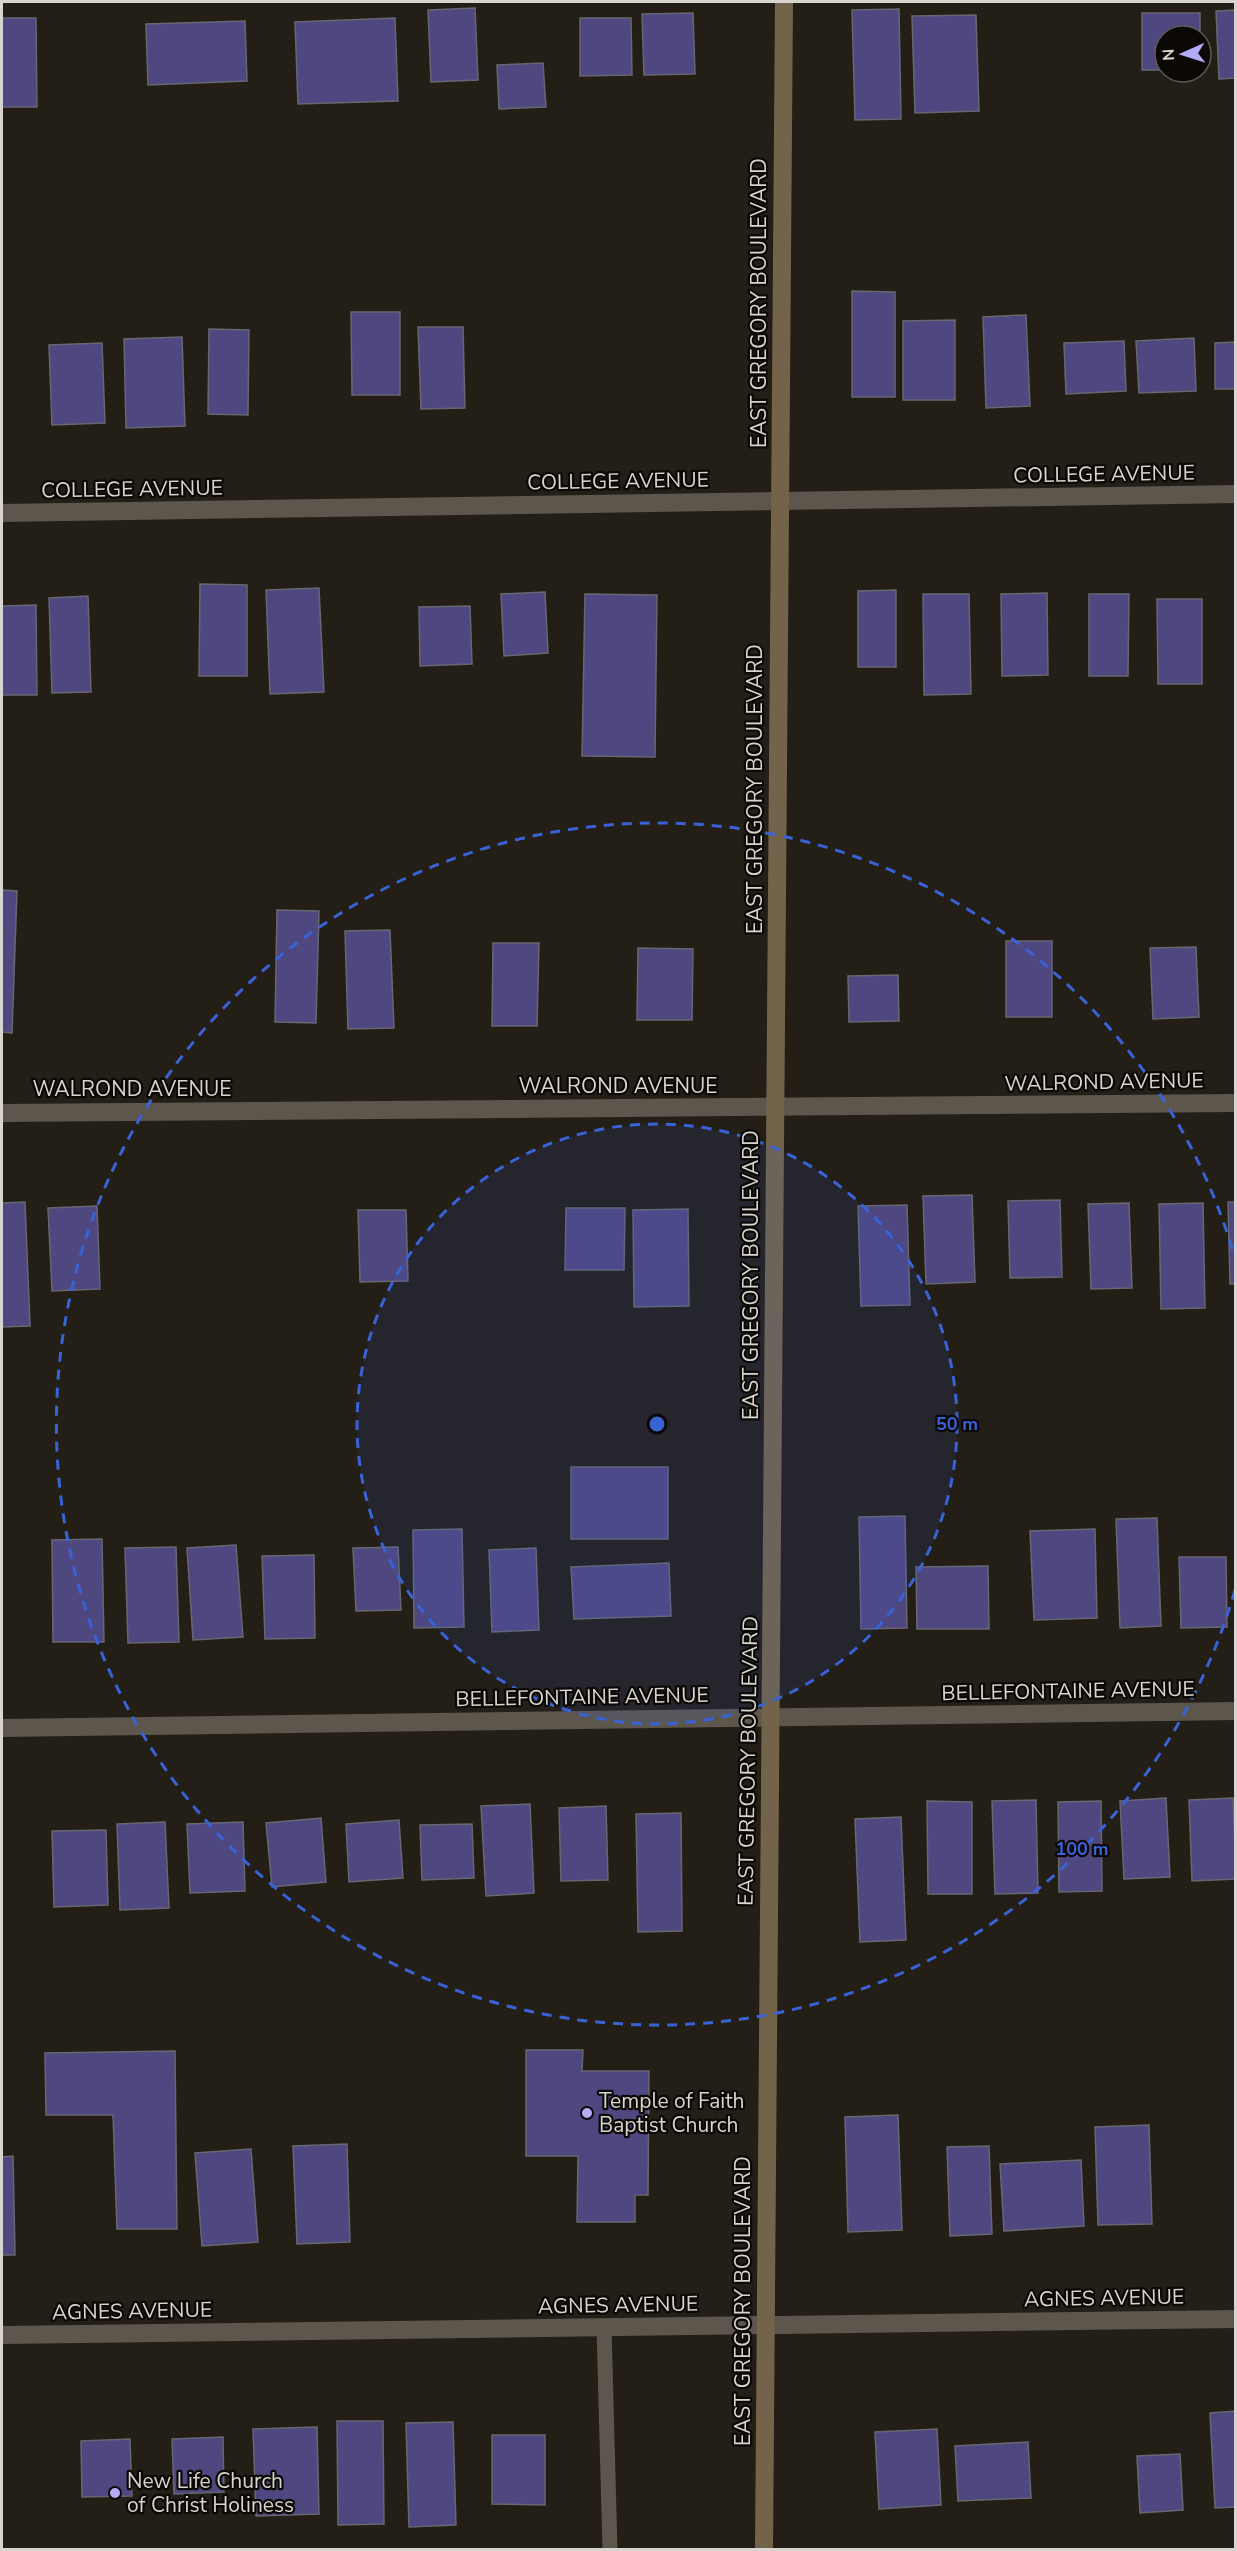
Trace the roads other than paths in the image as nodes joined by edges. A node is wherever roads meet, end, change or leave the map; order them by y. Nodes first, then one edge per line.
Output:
1 (784, 2) edge
2 (1236, 494) edge
3 (780, 501) junction
4 (2, 513) edge
5 (1236, 1103) edge
6 (775, 1107) junction
7 (2, 1113) edge
8 (1236, 1711) edge
9 (770, 1717) junction
10 (2, 1728) edge
11 (1236, 2319) edge
12 (765, 2326) junction
13 (604, 2328) junction
14 (2, 2335) edge
15 (610, 2550) edge
16 (764, 2550) edge

1 - 3 main road, EAST GREGORY BOULEVARD
2 - 3 street, COLLEGE AVENUE
3 - 4 street, COLLEGE AVENUE
3 - 6 main road, EAST GREGORY BOULEVARD
5 - 6 street, WALROND AVENUE
6 - 7 street, WALROND AVENUE
6 - 9 main road, EAST GREGORY BOULEVARD
8 - 9 street, BELLEFONTAINE AVENUE
9 - 10 street, BELLEFONTAINE AVENUE
9 - 12 main road, EAST GREGORY BOULEVARD
11 - 12 street, AGNES AVENUE
12 - 13 street, AGNES AVENUE
12 - 16 main road, EAST GREGORY BOULEVARD
13 - 14 street, AGNES AVENUE
13 - 15 lane

